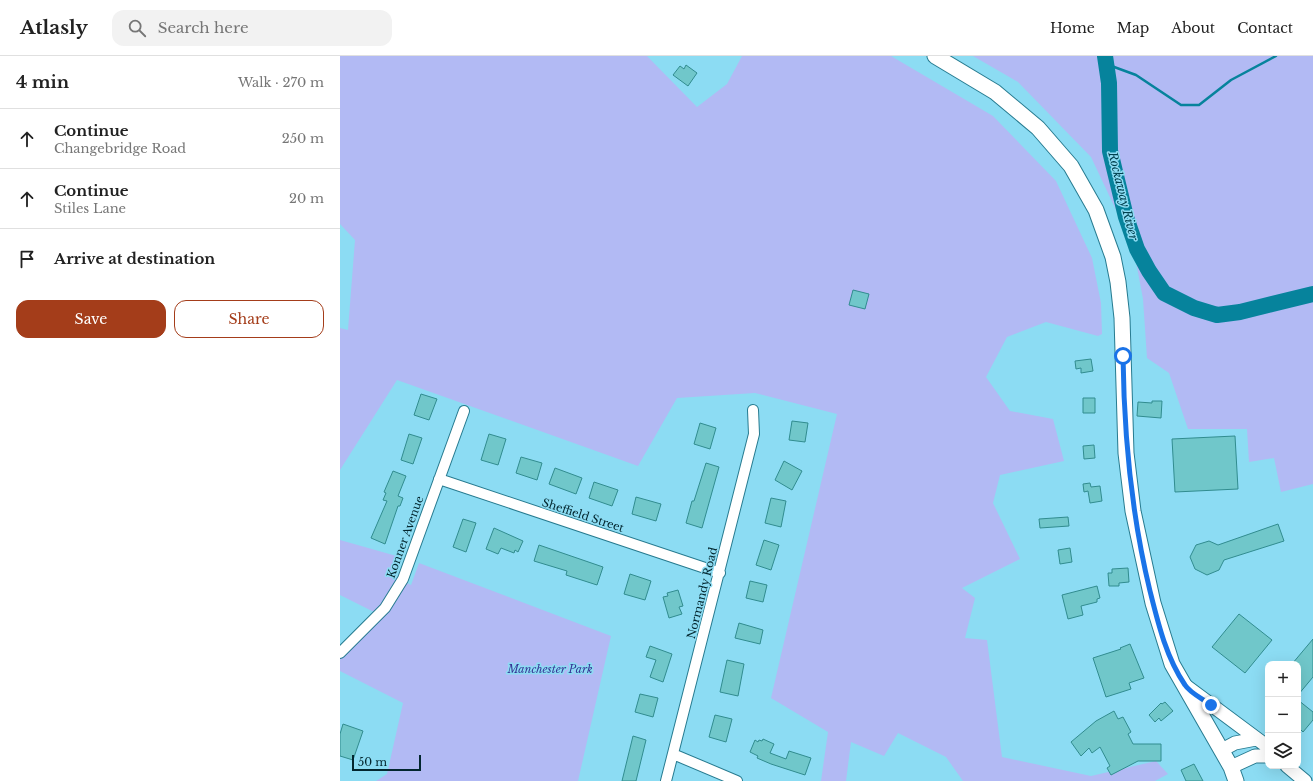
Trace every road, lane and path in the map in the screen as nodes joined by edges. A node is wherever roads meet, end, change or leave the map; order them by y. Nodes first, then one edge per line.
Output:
1 (935, 56) edge
2 (753, 410) dead end
3 (464, 411) dead end
4 (438, 479) junction
5 (720, 573) junction
6 (340, 653) edge
7 (1186, 686) junction
8 (1256, 739) junction
9 (1265, 745) edge
10 (1222, 750) junction
11 (673, 754) junction
12 (1265, 756) edge
13 (1291, 769) edge
14 (1234, 774) edge
15 (666, 781) edge
16 (737, 781) edge
17 (1305, 781) edge

1 - 7 main road
2 - 5 street, Normandy Road
3 - 4 street, Konner Avenue
4 - 5 street, Sheffield Street
4 - 6 street, Konner Avenue
5 - 11 street, Normandy Road
7 - 8 street
7 - 10 main road
8 - 9 street
8 - 10 street
10 - 14 main road
11 - 15 street, Normandy Road
11 - 16 street
12 - 14 street
13 - 17 street

